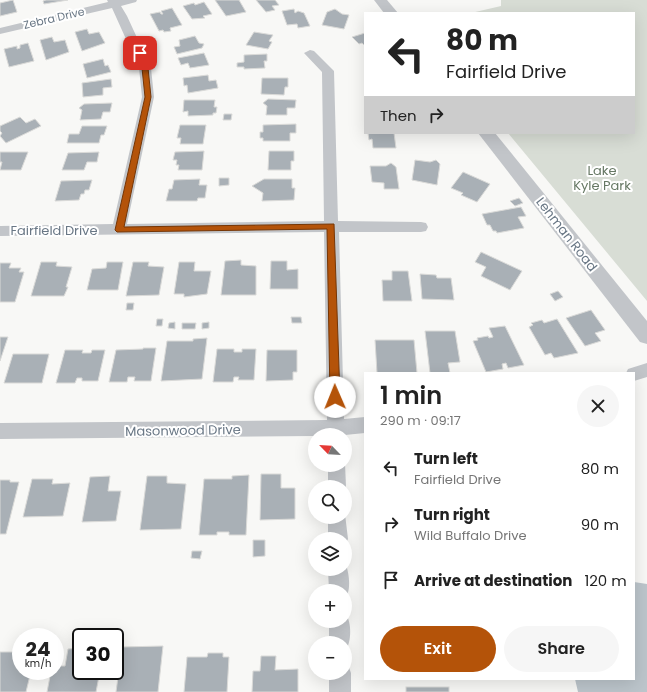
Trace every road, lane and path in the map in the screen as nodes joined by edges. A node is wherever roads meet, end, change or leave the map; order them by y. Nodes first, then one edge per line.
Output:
1 (132, 0) edge
2 (380, 0) edge
3 (113, 2) edge
4 (390, 12) edge
5 (0, 31) edge
6 (310, 53) dead end
7 (487, 134) edge
8 (331, 226) junction
9 (421, 227) dead end
10 (0, 230) edge
11 (119, 230) junction
12 (647, 336) edge
13 (647, 370) edge
14 (635, 374) edge
15 (364, 425) edge
16 (336, 428) edge
17 (352, 428) edge
18 (0, 432) edge
19 (308, 432) edge
20 (340, 680) edge
21 (340, 692) edge

1 - 3 street, Zebra Drive
2 - 4 street
3 - 5 street, Zebra Drive
3 - 11 street
6 - 8 street
7 - 12 street, Lehman Road
8 - 9 street, Fairfield Drive
8 - 11 street, Fairfield Drive
8 - 16 street
10 - 11 street, Fairfield Drive
13 - 14 street
15 - 17 street, Masonwood Drive
18 - 19 street, Masonwood Drive
20 - 21 street

